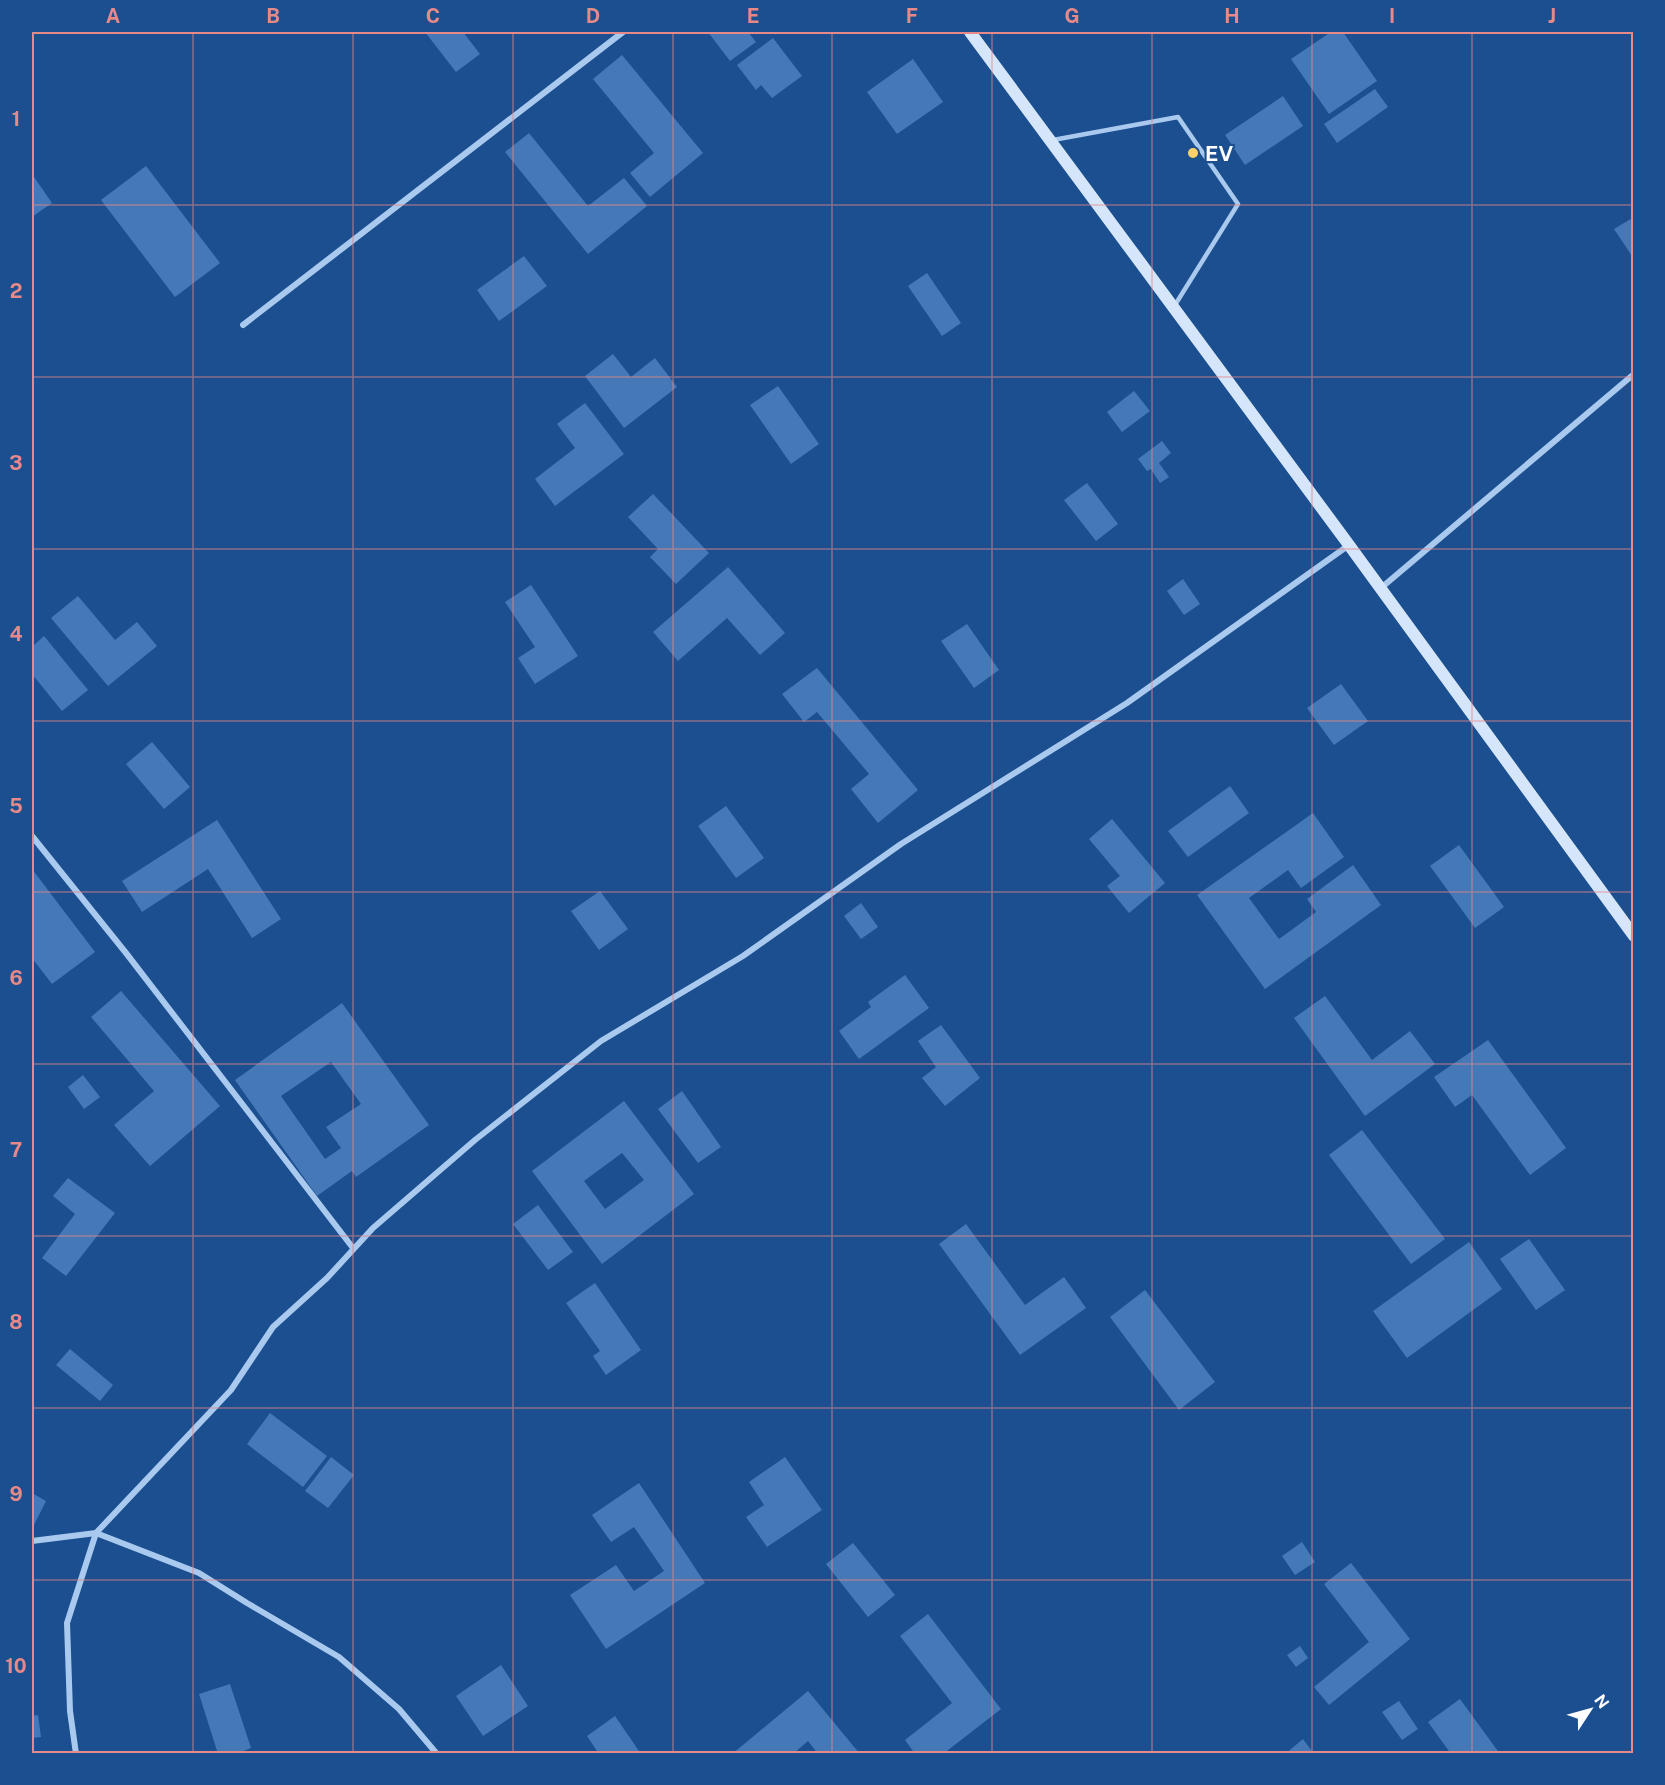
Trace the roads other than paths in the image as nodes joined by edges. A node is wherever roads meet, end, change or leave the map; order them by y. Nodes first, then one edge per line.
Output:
1 (623, 32) edge
2 (970, 32) edge
3 (1050, 141) junction
4 (1174, 308) junction
5 (243, 325) dead end
6 (1634, 374) edge
7 (1349, 545) junction
8 (1381, 588) junction
9 (32, 836) edge
10 (1634, 936) edge
11 (353, 1248) junction
12 (96, 1533) junction
13 (32, 1541) edge
14 (76, 1754) edge
15 (437, 1754) edge

1 - 5 street
2 - 3 main road
3 - 4 main road
3 - 4 lane
4 - 7 main road
6 - 8 street
7 - 8 main road
7 - 11 street
8 - 10 main road
9 - 11 street
11 - 12 street
12 - 13 street
12 - 14 street
12 - 15 street

